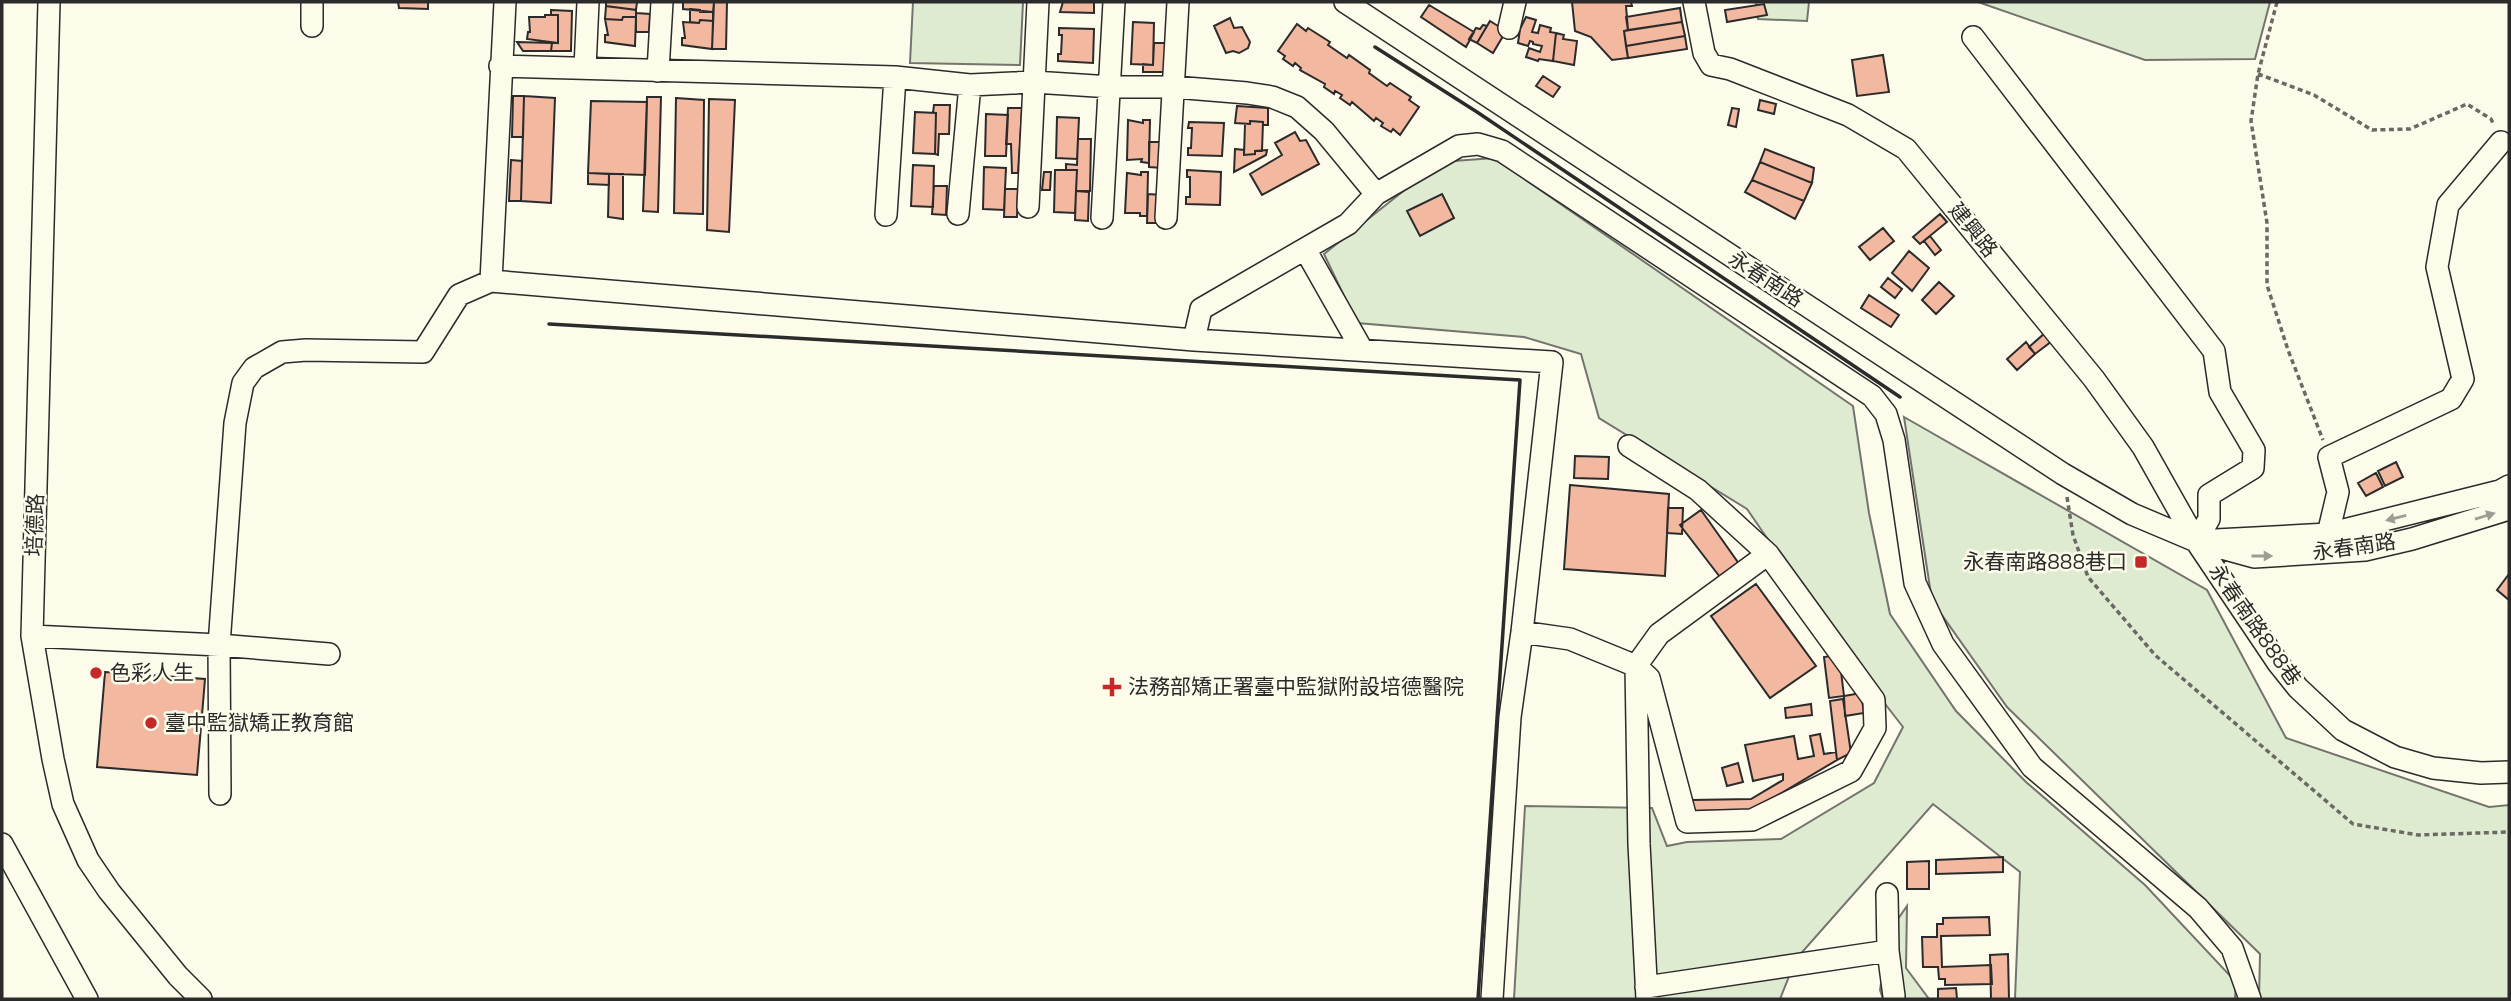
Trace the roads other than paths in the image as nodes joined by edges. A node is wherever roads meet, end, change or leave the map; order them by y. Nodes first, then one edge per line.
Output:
1 (48, 2) edge
2 (312, 2) edge
3 (505, 2) edge
4 (588, 2) edge
5 (662, 2) edge
6 (1038, 2) edge
7 (1114, 2) edge
8 (1178, 2) edge
9 (1345, 2) edge
10 (1515, 2) edge
11 (1694, 2) edge
12 (312, 26) dead end
13 (1509, 28) dead end
14 (1973, 37) dead end
15 (500, 66) junction
16 (585, 68) junction
17 (658, 71) junction
18 (895, 77) junction
19 (1034, 82) junction
20 (970, 85) junction
21 (1111, 87) junction
22 (1174, 87) junction
23 (2501, 142) road end
24 (1376, 194) junction
25 (1028, 206) dead end
26 (958, 214) dead end
27 (886, 215) dead end
28 (1102, 218) dead end
29 (1167, 218) dead end
30 (1305, 249) junction
31 (491, 281) junction
32 (1194, 340) junction
33 (1361, 348) junction
34 (1629, 446) dead end
35 (2509, 486) edge
36 (2509, 509) edge
37 (2328, 534) junction
38 (2196, 541) junction
39 (1768, 554) junction
40 (1522, 632) junction
41 (32, 636) junction
42 (219, 645) junction
43 (329, 654) dead end
44 (1636, 666) junction
45 (2509, 772) edge
46 (220, 794) dead end
47 (2, 844) edge
48 (1887, 894) dead end
49 (1888, 951) junction
50 (1646, 993) edge
51 (1894, 996) dead end
52 (87, 999) edge
53 (201, 999) edge
54 (1492, 999) edge
55 (2250, 999) edge

1 - 41 street, 培德路
2 - 12 street
3 - 15 street
4 - 16 street
5 - 17 street
6 - 19 street
7 - 21 street
8 - 22 street
9 - 38 street, 永春南路
10 - 13 street
11 - 38 street, 建興路
14 - 38 street
15 - 16 street
15 - 31 street
16 - 17 street
17 - 18 street
18 - 20 street
18 - 27 street
19 - 20 street
19 - 21 street
19 - 25 street
20 - 26 street
21 - 22 street
21 - 28 street
22 - 24 street
22 - 29 street
23 - 37 street
24 - 30 street
24 - 55 street
30 - 32 street
30 - 33 street
31 - 32 street
31 - 42 street
32 - 33 street
33 - 40 street
34 - 39 street
35 -> 37 street, 永春南路
38 -> 36 street, 永春南路
37 - 38 street, 永春南路
38 - 45 street, 永春南路888巷
39 - 44 street
39 - 44 street
40 - 44 street
40 - 54 street
41 - 42 street
41 - 53 street, 培德路
42 - 43 street
42 - 46 street
44 - 50 street
47 - 52 street
48 - 49 street
49 - 50 street
49 - 51 street

